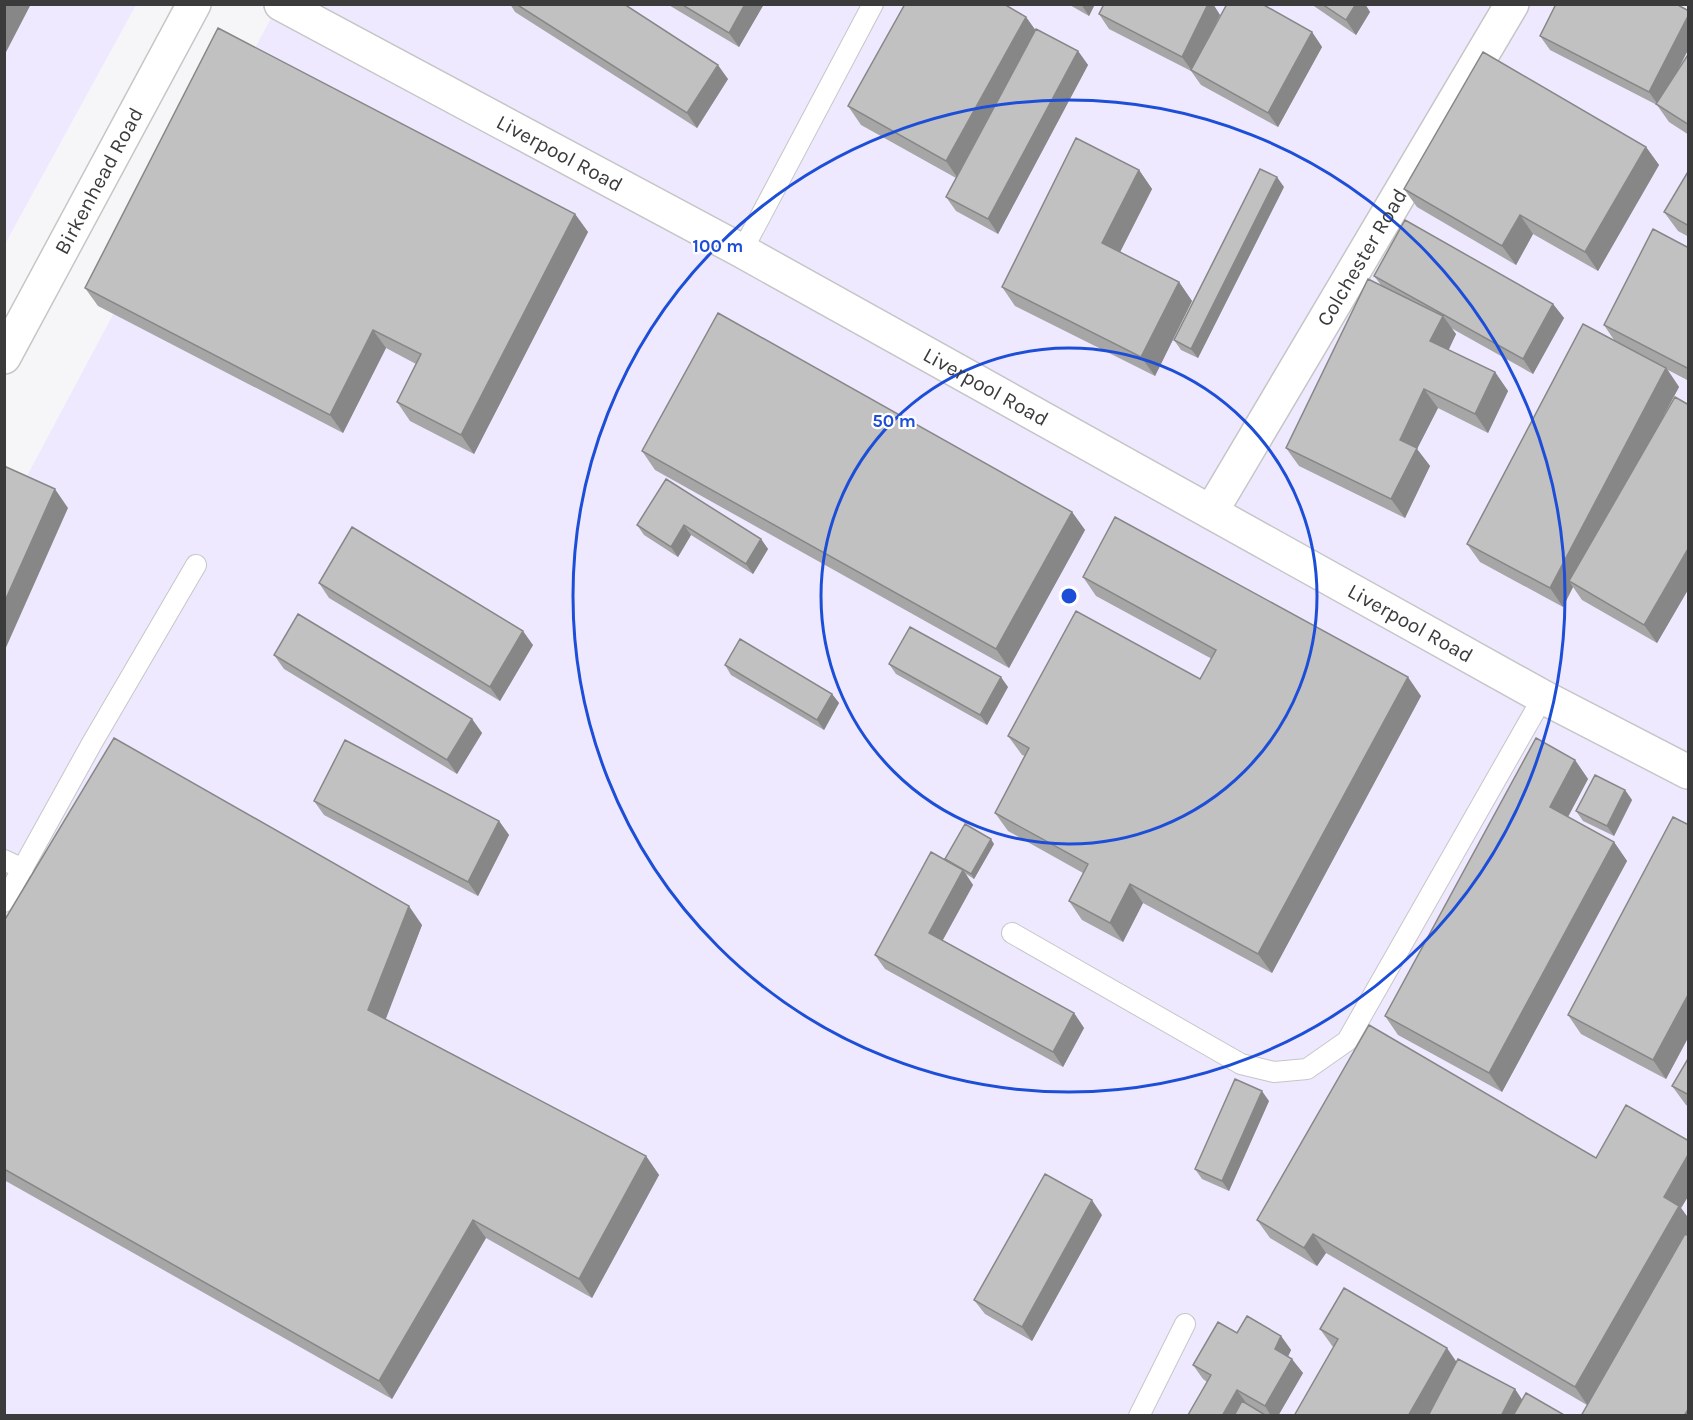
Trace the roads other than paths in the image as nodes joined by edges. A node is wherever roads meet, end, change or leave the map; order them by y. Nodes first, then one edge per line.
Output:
1 (194, 4) edge
2 (281, 4) edge
3 (873, 4) edge
4 (1512, 4) edge
5 (742, 251) junction
6 (4, 357) edge
7 (1211, 512) junction
8 (196, 565) dead end
9 (1543, 697) junction
10 (1689, 772) edge
11 (4, 861) edge
12 (23, 870) junction
13 (4, 902) edge
14 (1012, 933) dead end
15 (1185, 1324) dead end
16 (1139, 1416) edge

1 - 6 street, Birkenhead Road
2 - 5 street, Liverpool Road
3 - 5 lane
4 - 7 street, Colchester Road
5 - 7 street, Liverpool Road
7 - 9 street, Liverpool Road
8 - 12 lane
9 - 10 street, Liverpool Road
9 - 14 lane
11 - 12 lane
12 - 13 lane
15 - 16 lane

